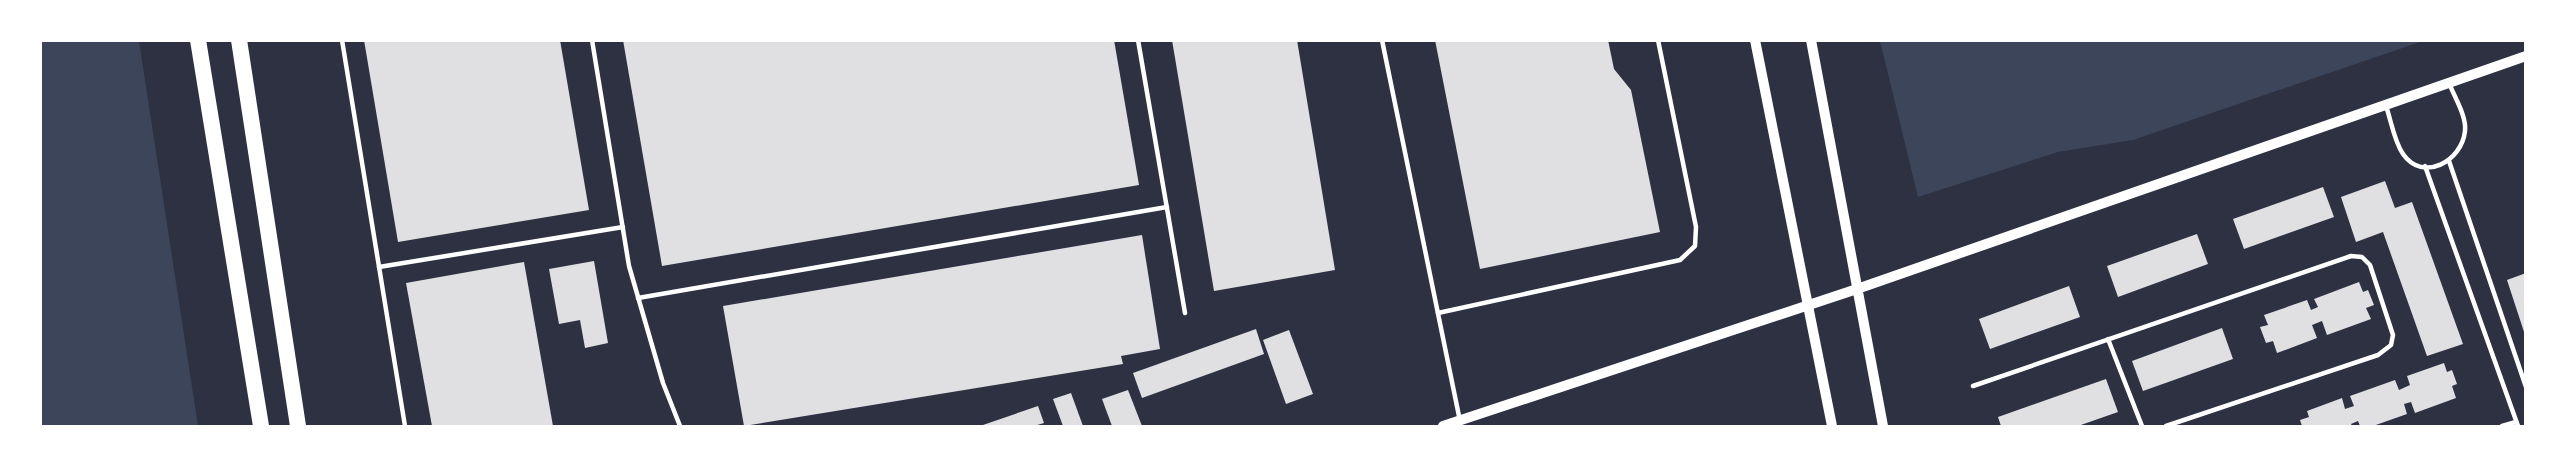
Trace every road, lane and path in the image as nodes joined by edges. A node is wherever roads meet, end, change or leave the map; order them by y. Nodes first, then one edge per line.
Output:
1 (198, 40) edge
2 (239, 40) edge
3 (342, 40) edge
4 (592, 40) edge
5 (1138, 40) edge
6 (1382, 40) edge
7 (1658, 40) edge
8 (1755, 40) edge
9 (1810, 40) edge
10 (2526, 56) edge
11 (2449, 83) junction
12 (2386, 106) junction
13 (2449, 161) junction
14 (2425, 166) junction
15 (1167, 207) junction
16 (623, 227) junction
17 (379, 267) junction
18 (1857, 289) junction
19 (639, 298) junction
20 (1809, 305) junction
21 (1185, 313) dead end
22 (1438, 313) junction
23 (2108, 339) junction
24 (1973, 386) dead end
25 (2526, 387) edge
26 (1460, 421) junction
27 (2517, 424) edge
28 (261, 426) edge
29 (298, 426) edge
30 (405, 426) edge
31 (680, 426) edge
32 (1443, 426) edge
33 (1832, 426) edge
34 (1882, 426) edge
35 (2142, 426) edge
36 (2166, 426) edge
37 (2502, 426) edge

1 - 28 highway
2 - 29 highway
3 - 17 lane
4 - 16 lane
5 - 15 lane
6 - 22 lane
7 - 22 lane
8 - 20 street
9 - 18 street
10 - 11 street
11 - 12 street
11 - 13 lane
12 - 14 lane
12 - 18 street
13 - 14 lane
13 - 25 lane
14 - 27 lane
15 - 19 lane
15 - 21 lane
16 - 17 lane
16 - 19 lane
17 - 30 lane
18 - 20 street
18 - 34 street
19 - 31 lane
20 - 26 street
20 - 33 street
22 - 26 lane
23 - 24 lane
23 - 35 lane
23 - 36 lane
26 - 32 street
27 - 37 lane

